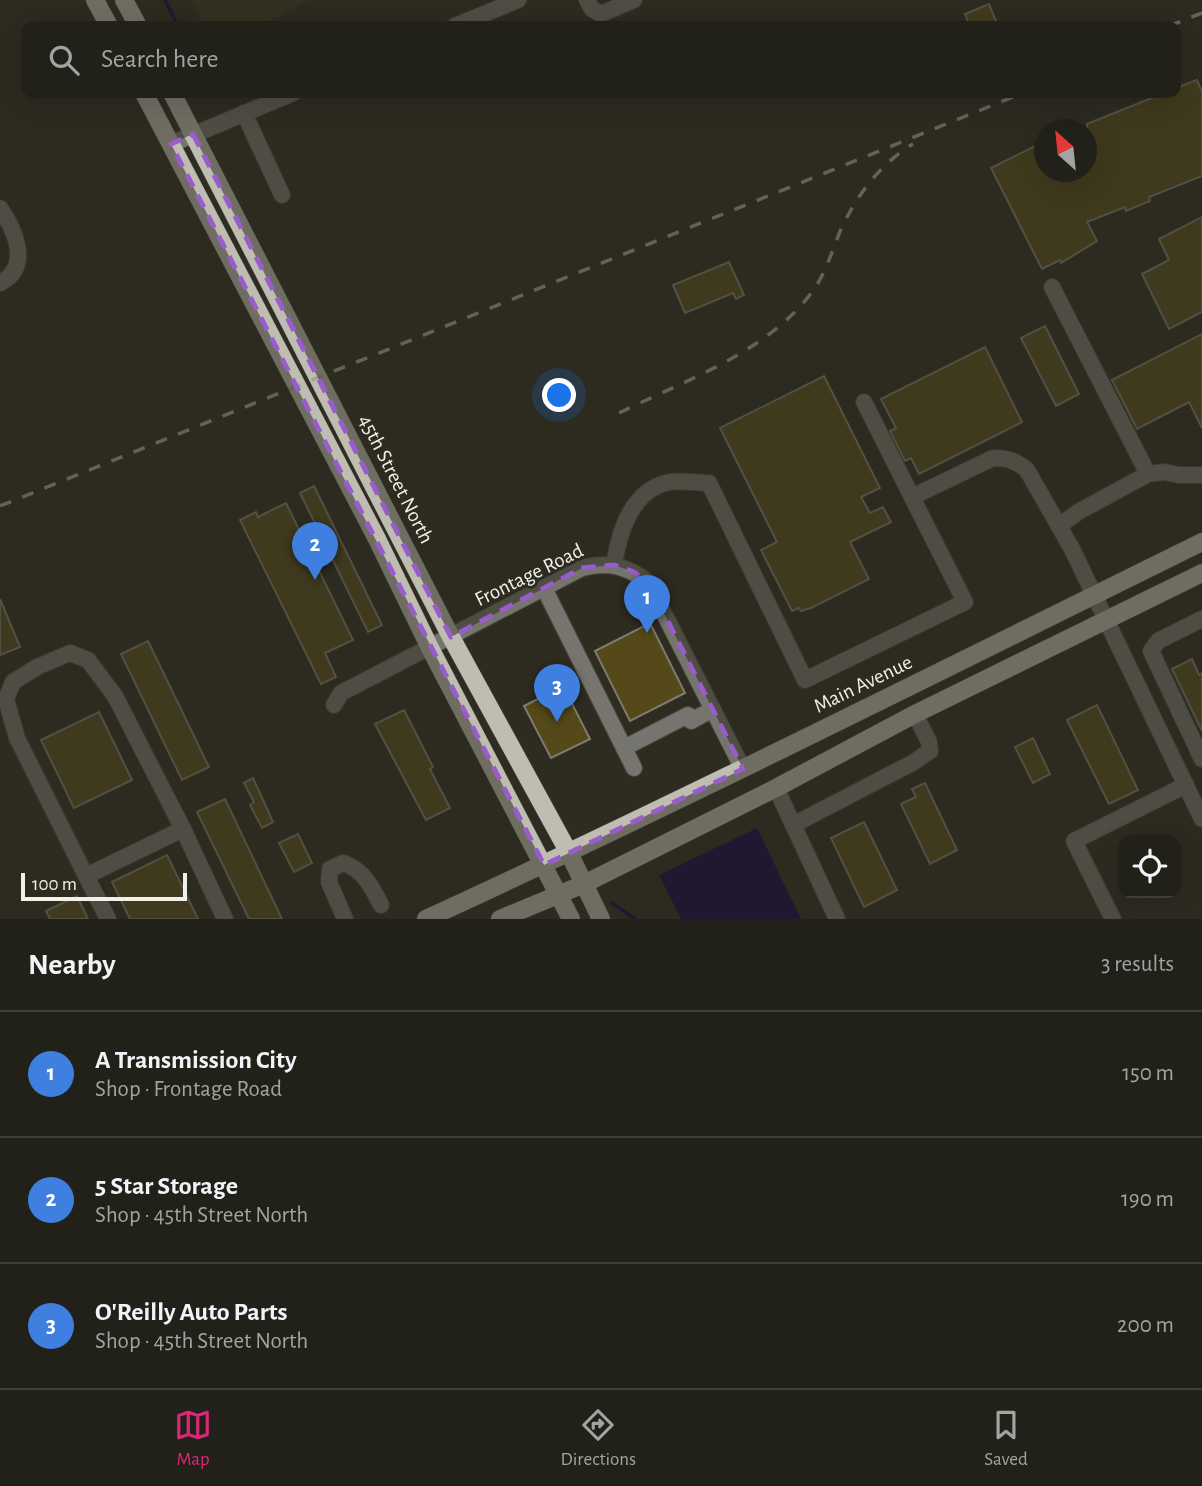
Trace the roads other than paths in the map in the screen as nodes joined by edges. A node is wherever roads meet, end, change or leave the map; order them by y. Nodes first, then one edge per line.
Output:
1 (95, 0) edge
2 (124, 0) edge
3 (519, 0) edge
4 (587, 0) edge
5 (634, 0) edge
6 (106, 21) edge
7 (135, 21) edge
8 (467, 21) edge
9 (147, 98) edge
10 (175, 98) edge
11 (281, 98) edge
12 (244, 113) junction
13 (193, 134) junction
14 (171, 144) junction
15 (282, 195) dead end
16 (0, 208) edge
17 (0, 283) edge
18 (1052, 287) dead end
19 (864, 402) dead end
20 (1148, 474) junction
21 (1202, 475) edge
22 (912, 497) junction
23 (1059, 526) junction
24 (1202, 541) edge
25 (614, 565) junction
26 (1202, 573) edge
27 (544, 588) junction
28 (1094, 595) junction
29 (1202, 619) edge
30 (1108, 621) junction
31 (451, 637) junction
32 (430, 648) junction
33 (1164, 679) junction
34 (1141, 691) junction
35 (334, 705) dead end
36 (713, 709) junction
37 (915, 715) junction
38 (1192, 738) junction
39 (624, 748) junction
40 (1169, 750) junction
41 (1202, 759) edge
42 (634, 768) dead end
43 (743, 769) junction
44 (776, 788) junction
45 (1193, 792) edge
46 (1202, 818) edge
47 (793, 825) junction
48 (183, 829) junction
49 (569, 853) junction
50 (544, 865) junction
51 (86, 876) junction
52 (584, 884) junction
53 (559, 894) junction
54 (381, 905) dead end
55 (108, 919) edge
56 (225, 919) edge
57 (345, 919) edge
58 (426, 919) edge
59 (500, 919) edge
60 (571, 919) edge
61 (601, 919) edge
62 (838, 919) edge
63 (1113, 919) edge

1 - 6 main road
2 - 7 main road
3 - 8 street
4 - 5 street
9 - 14 main road
10 - 13 main road, 45th Street North
11 - 12 street
12 - 13 street
12 - 15 street
13 - 14 street
13 - 31 main road, 45th Street North
14 - 32 main road
16 - 17 street
18 - 20 street
19 - 22 street
20 - 21 street
20 - 23 street
22 - 23 street
22 - 25 street
23 - 28 street
24 - 28 main road, Main Avenue
25 - 27 street, Frontage Road
25 - 36 street, Frontage Road
26 - 30 main road
27 - 31 street, Frontage Road
27 - 39 street
28 - 30 street
28 - 43 main road, Main Avenue
29 - 33 street
30 - 34 street
30 - 37 main road
31 - 32 street, Frontage Road
31 - 49 main road, 45th Street North
32 - 35 street, Frontage Road
32 - 50 main road
33 - 34 street
33 - 38 street
34 - 40 street
36 - 39 street
36 - 43 street, Frontage Road
37 - 44 main road
37 - 47 street
38 - 40 street
38 - 41 street
39 - 42 street
40 - 45 street
43 - 49 main road, Main Avenue
44 - 47 street
44 - 52 main road
45 - 46 street
45 - 63 street
47 - 62 street
48 - 51 street
48 - 51 street
48 - 56 street
49 - 50 main road, Main Avenue
49 - 52 main road, 45th Street North
50 - 53 main road
50 - 58 main road, Main Avenue
51 - 55 street
52 - 53 main road
52 - 61 main road, 45th Street North
53 - 59 main road
53 - 60 main road
54 - 57 street

